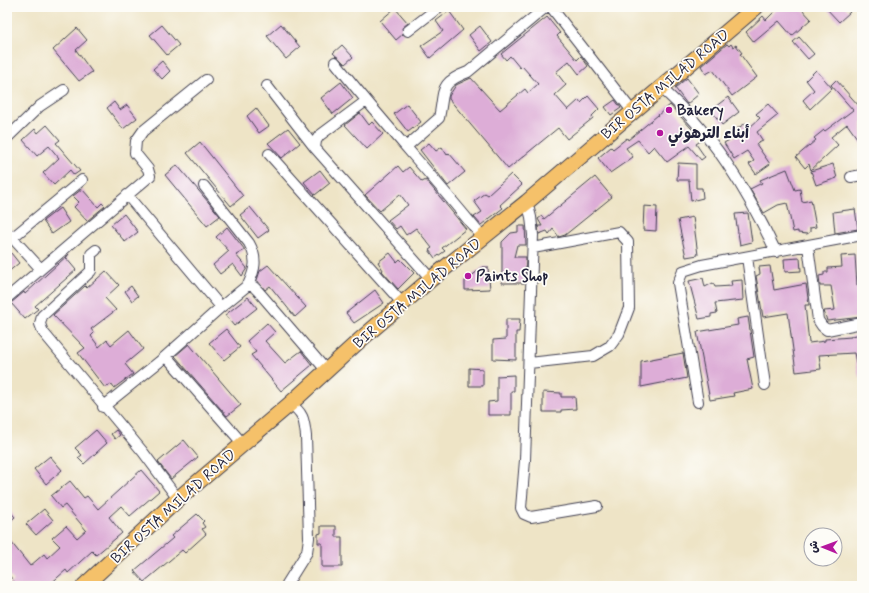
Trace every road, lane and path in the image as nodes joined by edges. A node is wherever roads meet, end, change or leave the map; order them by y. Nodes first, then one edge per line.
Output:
1 (439, 7) edge
2 (546, 7) edge
3 (551, 7) edge
4 (756, 7) edge
5 (408, 31) dead end
6 (335, 62) dead end
7 (206, 80) dead end
8 (267, 86) dead end
9 (660, 87) junction
10 (64, 90) dead end
11 (366, 101) junction
12 (632, 111) junction
13 (7, 138) edge
14 (406, 147) junction
15 (315, 148) junction
16 (269, 154) dead end
17 (862, 175) edge
18 (851, 177) dead end
19 (82, 180) dead end
20 (204, 186) dead end
21 (127, 195) junction
22 (527, 202) junction
23 (10, 235) edge
24 (862, 235) edge
25 (483, 238) junction
26 (808, 246) junction
27 (533, 248) junction
28 (96, 250) dead end
29 (776, 252) junction
30 (747, 257) junction
31 (40, 268) junction
32 (431, 279) junction
33 (248, 286) junction
34 (7, 298) edge
35 (403, 304) junction
36 (221, 307) junction
37 (862, 323) edge
38 (166, 356) junction
39 (529, 363) junction
40 (326, 370) junction
41 (765, 385) dead end
42 (698, 402) dead end
43 (290, 404) junction
44 (103, 407) junction
45 (243, 444) junction
46 (178, 499) junction
47 (597, 506) dead end
48 (287, 584) dead end
49 (84, 586) edge

1 - 5 street
2 - 14 street
3 - 12 street
4 - 9 main road, BIR OSTA MILAD ROAD
6 - 11 street
7 - 21 street
8 - 15 street
9 - 12 main road, BIR OSTA MILAD ROAD
9 - 29 street
10 - 13 street
11 - 14 street
11 - 15 street
12 - 22 main road, BIR OSTA MILAD ROAD
14 - 25 street
15 - 32 street
16 - 35 street
17 - 18 street
19 - 23 street
20 - 33 street
21 - 31 street
21 - 36 street
22 - 25 main road, BIR OSTA MILAD ROAD
22 - 27 street
23 - 31 street
24 - 26 street
25 - 32 main road, BIR OSTA MILAD ROAD
26 - 29 street
26 - 37 street
27 - 39 street
27 - 39 street
28 - 44 street
29 - 30 street
30 - 41 street
30 - 42 street
31 - 34 street
32 - 35 main road, BIR OSTA MILAD ROAD
33 - 36 street
33 - 40 street
35 - 40 main road, BIR OSTA MILAD ROAD
36 - 38 street
38 - 44 street
38 - 45 street
39 - 47 street
40 - 43 main road, BIR OSTA MILAD ROAD
43 - 45 main road, BIR OSTA MILAD ROAD
43 - 48 street
44 - 46 street
45 - 46 main road, BIR OSTA MILAD ROAD
46 - 49 main road, BIR OSTA MILAD ROAD

